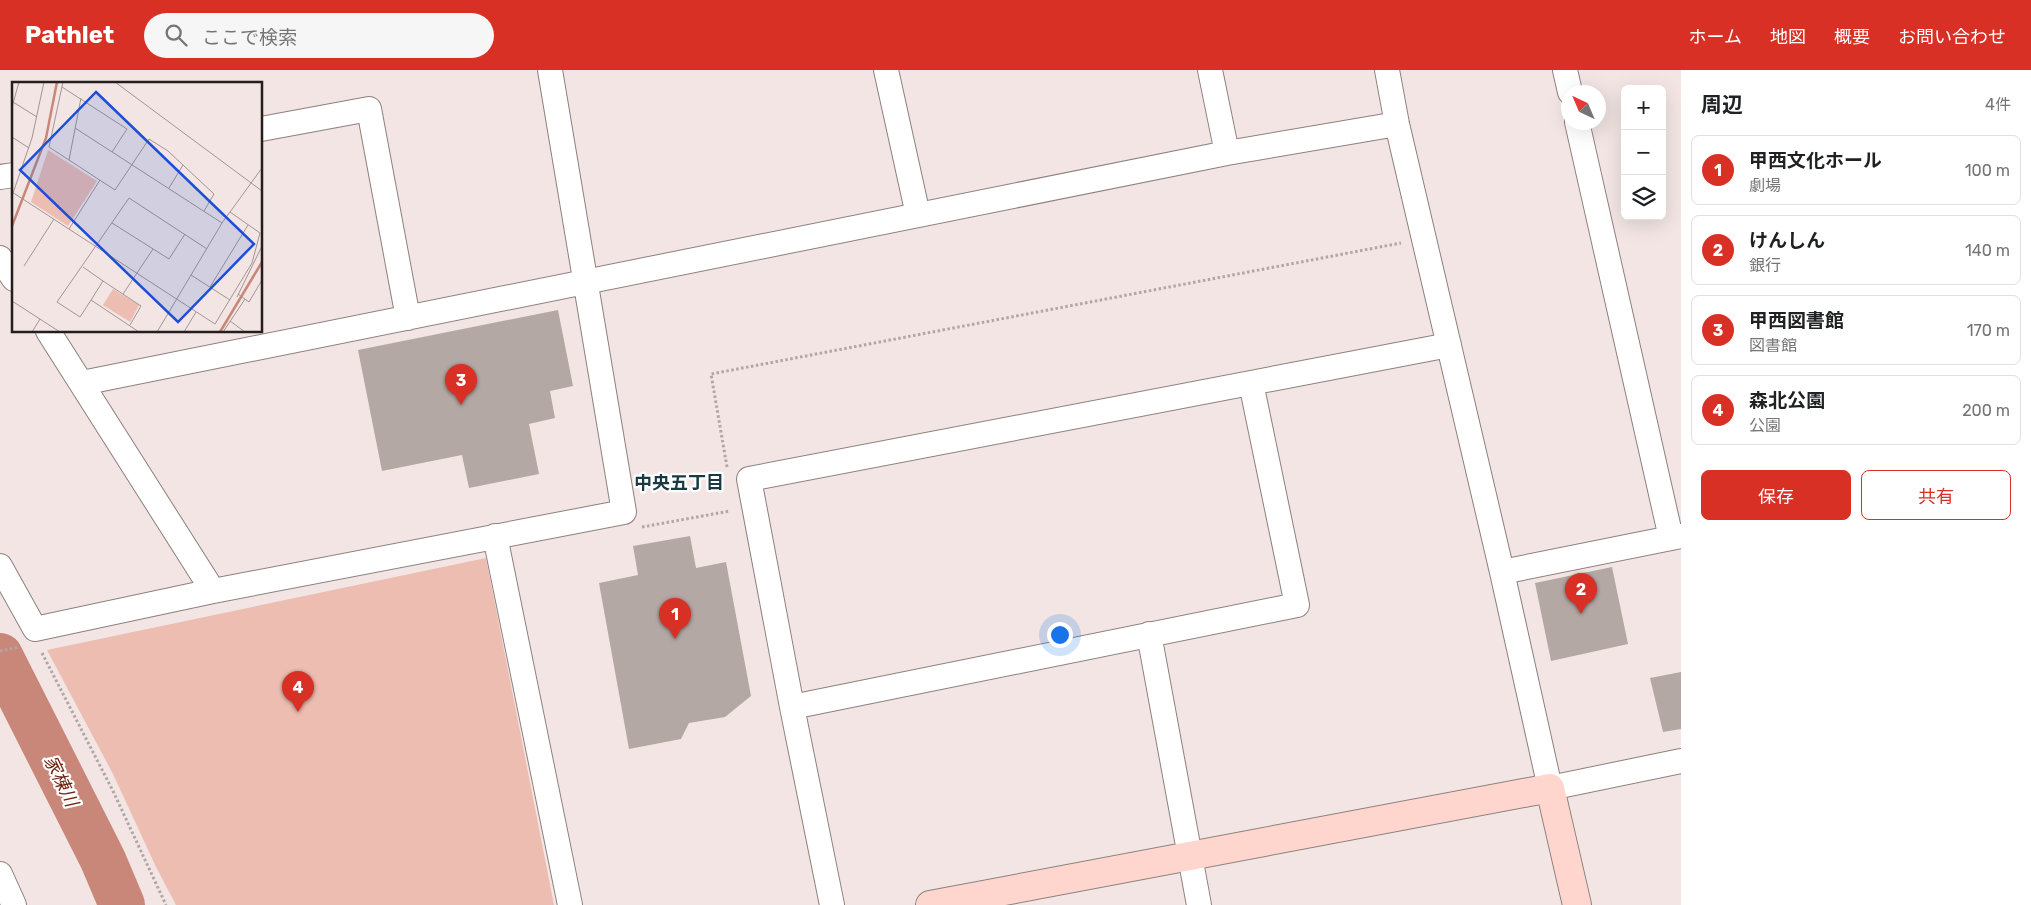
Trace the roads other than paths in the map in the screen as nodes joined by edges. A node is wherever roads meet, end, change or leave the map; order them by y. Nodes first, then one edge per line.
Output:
1 (550, 70) edge
2 (886, 70) edge
3 (1210, 70) edge
4 (1387, 70) edge
5 (1565, 70) edge
6 (1568, 85) edge
7 (1397, 124) junction
8 (262, 129) edge
9 (1578, 130) edge
10 (1227, 154) junction
11 (918, 216) junction
12 (0, 258) edge
13 (12, 276) edge
14 (586, 282) junction
15 (408, 318) junction
16 (49, 332) edge
17 (1449, 345) junction
18 (82, 383) junction
19 (1251, 383) junction
20 (495, 536) junction
21 (1676, 537) edge
22 (0, 566) edge
23 (1502, 572) junction
24 (213, 591) junction
25 (1149, 634) junction
26 (792, 707) junction
27 (1681, 762) edge
28 (1550, 788) junction
29 (1189, 856) junction
30 (1, 878) edge
31 (14, 905) edge
32 (570, 905) edge
33 (832, 905) edge
34 (930, 905) edge
35 (1199, 905) edge
36 (1578, 905) edge

1 - 14 street
2 - 11 street
3 - 10 street
4 - 7 street
5 - 6 street
7 - 10 street
7 - 17 street
8 - 15 street
9 - 21 street
10 - 11 street
11 - 14 street
12 - 13 street
14 - 15 street
14 - 20 street
15 - 18 street
16 - 18 street
17 - 19 street
17 - 23 street
18 - 24 street
19 - 25 street
19 - 26 street
20 - 24 street
20 - 32 street
21 - 23 street
22 - 24 street
23 - 28 street
25 - 26 street
25 - 29 street
26 - 33 street
27 - 28 street
28 - 29 street
28 - 36 street
29 - 34 street
29 - 35 street
30 - 31 street

